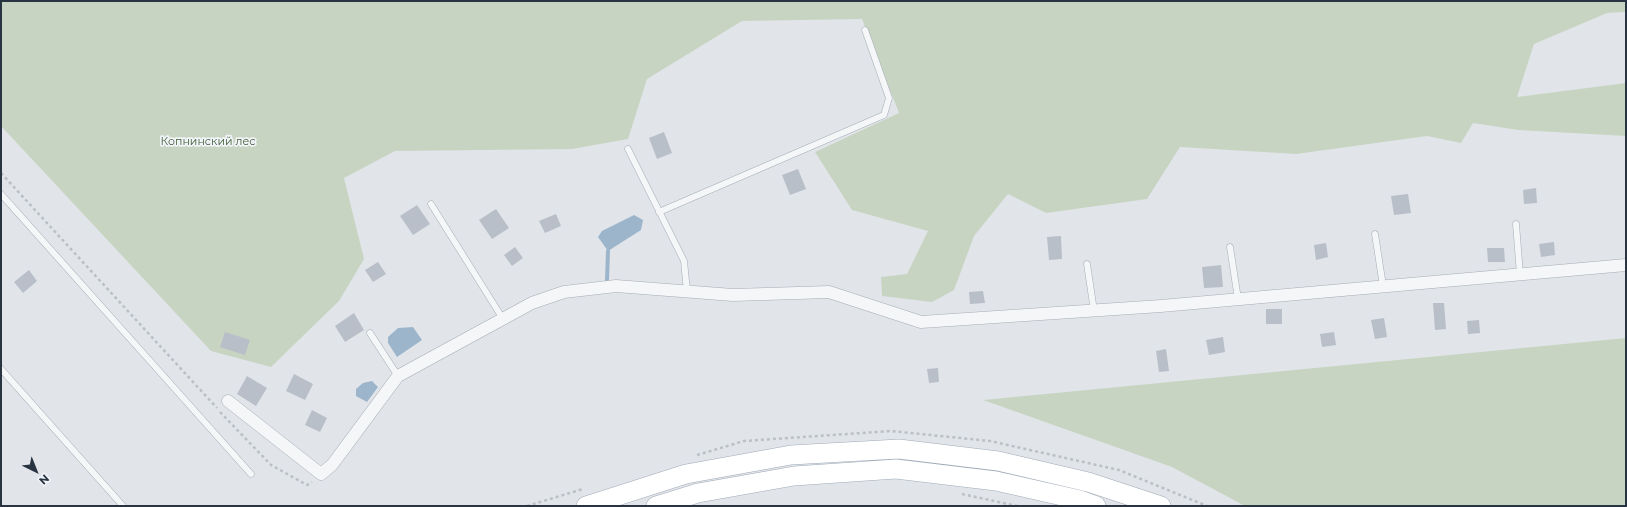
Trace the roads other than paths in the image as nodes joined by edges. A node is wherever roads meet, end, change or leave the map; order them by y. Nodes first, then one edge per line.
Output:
1 (865, 30) dead end
2 (628, 149) dead end
3 (1, 194) edge
4 (431, 204) dead end
5 (659, 212) junction
6 (1516, 224) dead end
7 (1374, 234) dead end
8 (1230, 246) dead end
9 (1087, 264) dead end
10 (1626, 265) edge
11 (1520, 274) junction
12 (1383, 286) junction
13 (687, 291) junction
14 (1238, 299) junction
15 (1094, 311) junction
16 (503, 319) junction
17 (370, 333) dead end
18 (1, 369) edge
19 (398, 376) junction
20 (228, 401) dead end
21 (252, 474) dead end
22 (123, 506) edge
23 (586, 506) edge
24 (656, 506) edge
25 (1096, 506) edge
26 (1160, 506) edge

1 - 5 lane
2 - 5 lane
3 - 21 lane
4 - 16 lane
5 - 13 lane
6 - 11 lane
7 - 12 lane
8 - 14 lane
9 - 15 lane
10 - 11 street
11 - 12 street
12 - 14 street
13 - 15 street
13 - 16 street
14 - 15 street
16 - 19 street
17 - 19 lane
18 - 22 lane
19 - 20 street
23 - 26 main road
24 - 25 main road

